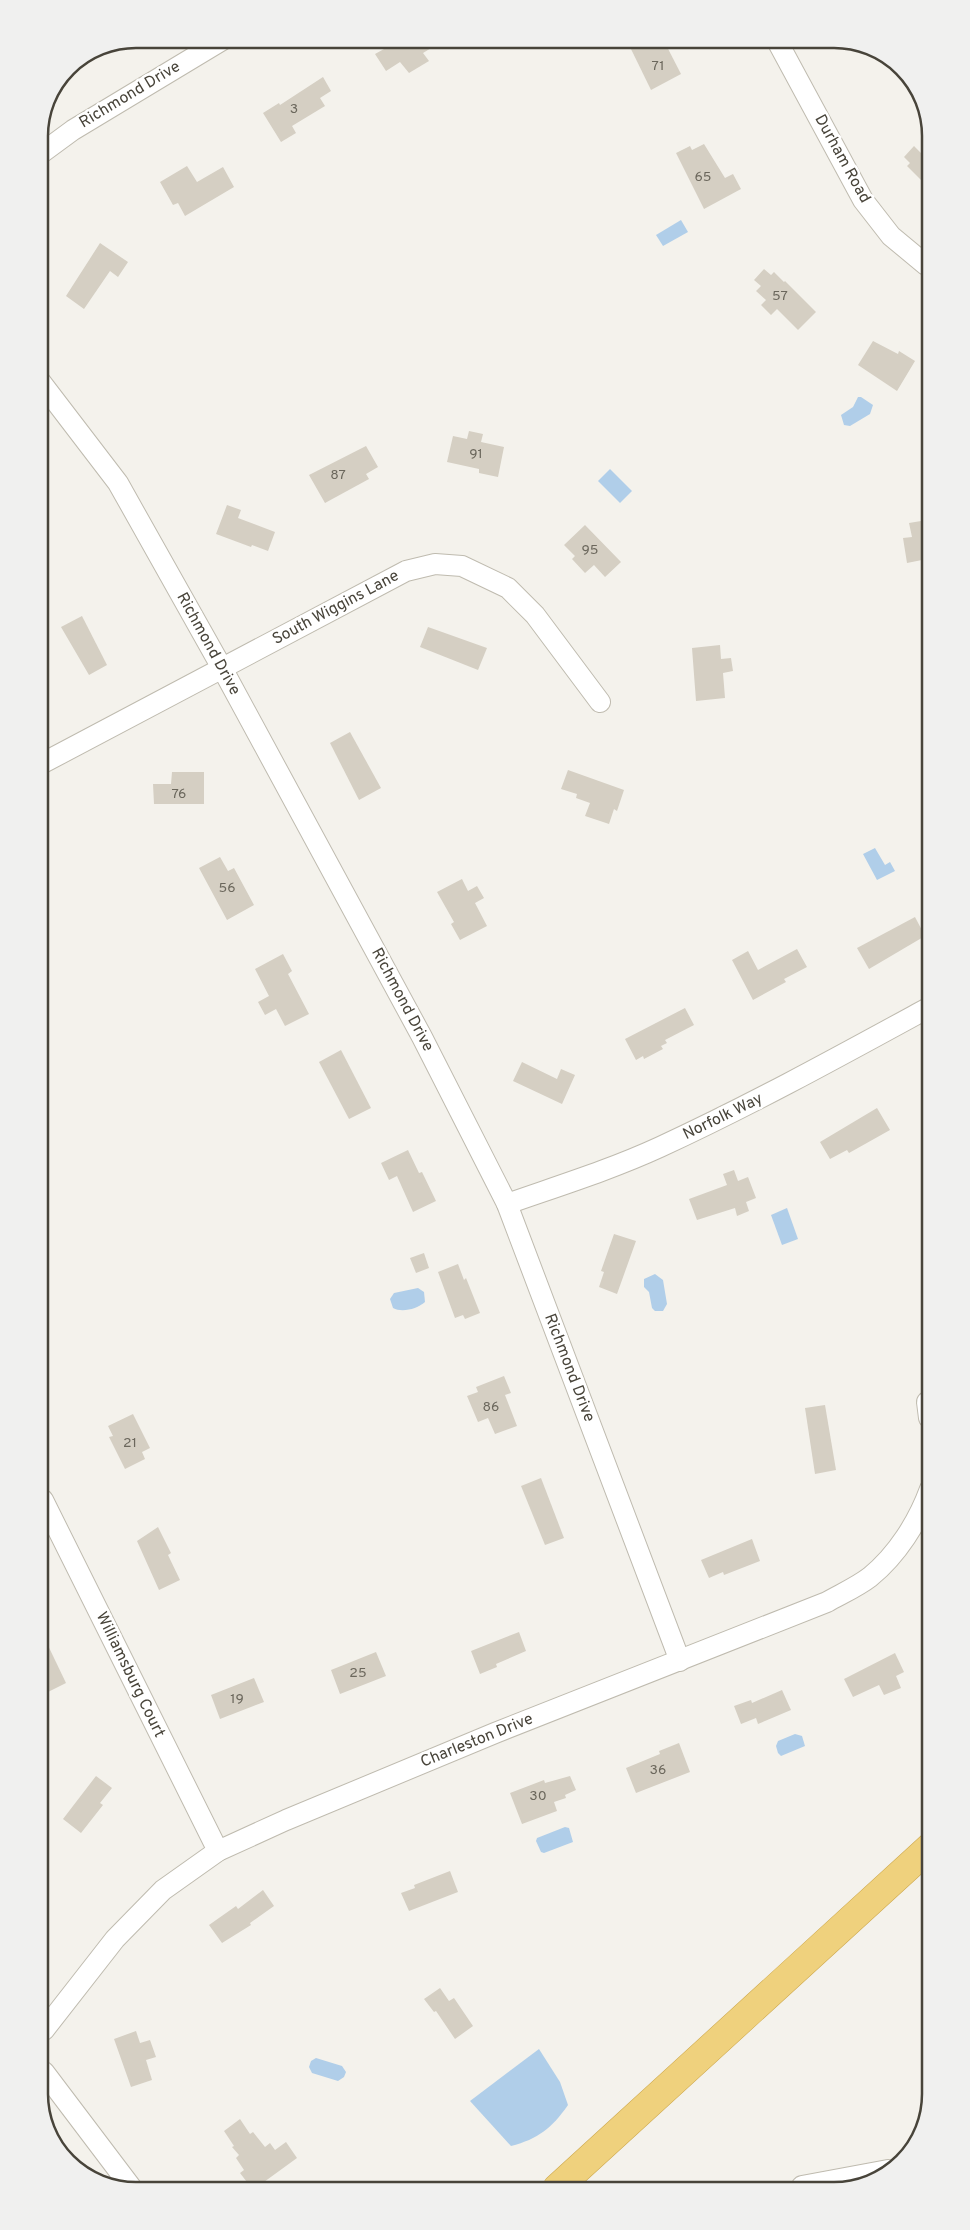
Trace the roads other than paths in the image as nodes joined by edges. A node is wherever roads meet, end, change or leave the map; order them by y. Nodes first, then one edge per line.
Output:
1 (209, 48) edge
2 (781, 48) edge
3 (48, 148) edge
4 (922, 261) edge
5 (48, 391) edge
6 (222, 668) junction
7 (600, 702) dead end
8 (48, 760) edge
9 (922, 1011) edge
10 (507, 1204) junction
11 (922, 1509) edge
12 (48, 1510) edge
13 (680, 1661) junction
14 (218, 1851) junction
15 (922, 1854) edge
16 (48, 2025) edge
17 (48, 2077) edge
18 (876, 2172) edge
19 (127, 2182) edge
20 (564, 2182) edge
21 (824, 2182) edge

1 - 3 street, Richmond Drive
2 - 4 street, Durham Road
5 - 6 street, Richmond Drive
6 - 7 street, South Wiggins Lane
6 - 8 street, South Wiggins Lane
6 - 10 street, Richmond Drive
9 - 10 street, Norfolk Way
10 - 13 street, Richmond Drive
11 - 13 street, Charleston Drive
12 - 14 street, Williamsburg Court
13 - 14 street, Charleston Drive
14 - 16 street, Charleston Drive
15 - 20 highway
17 - 19 street
18 - 21 street

